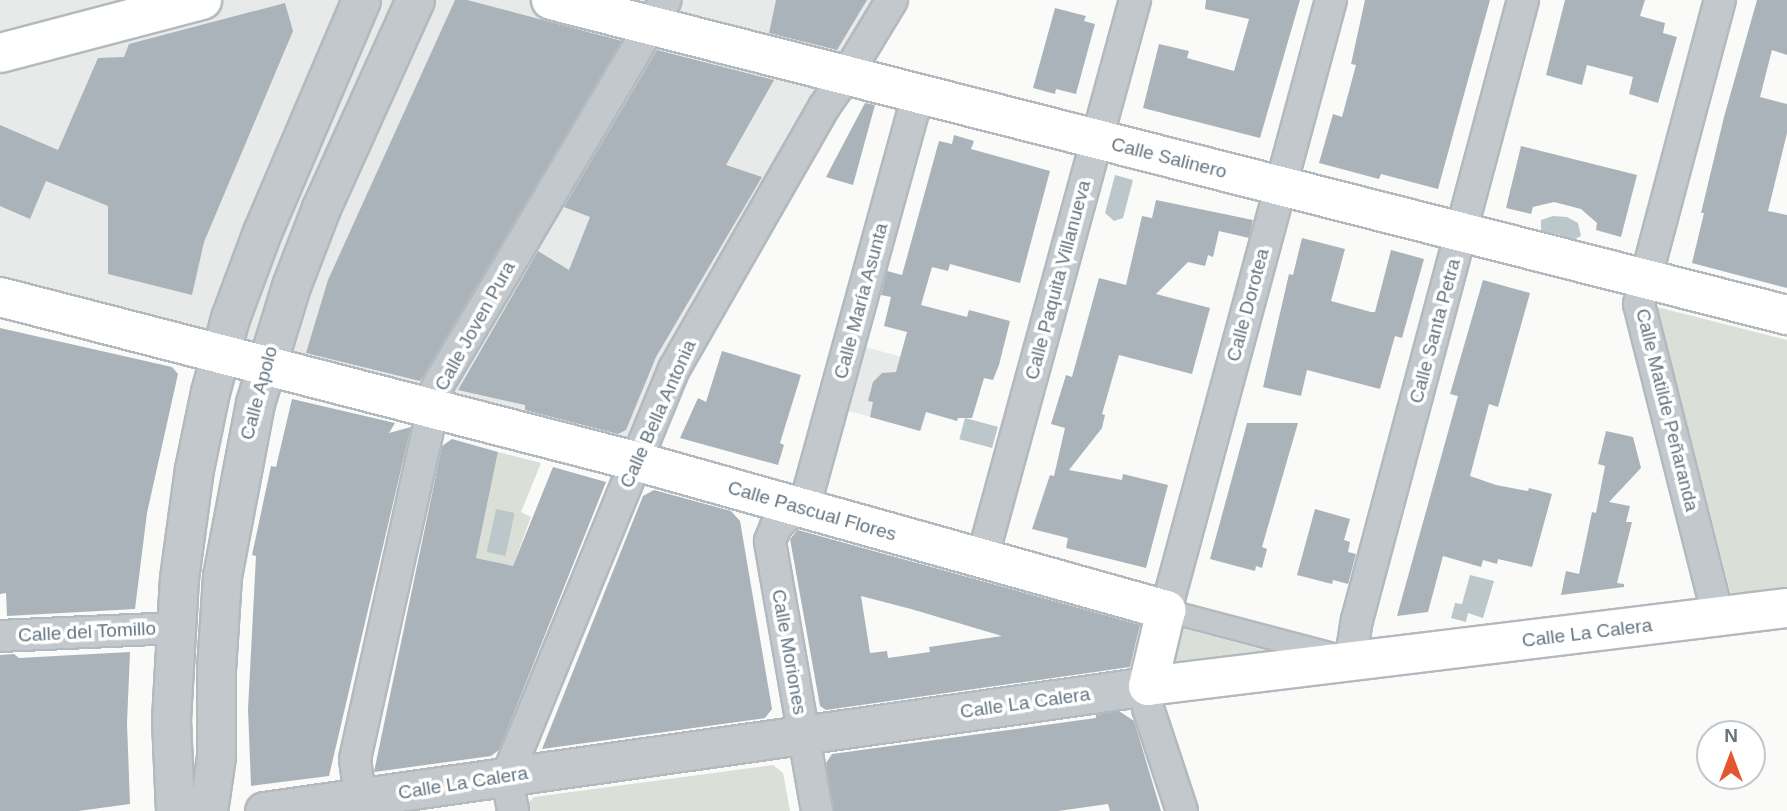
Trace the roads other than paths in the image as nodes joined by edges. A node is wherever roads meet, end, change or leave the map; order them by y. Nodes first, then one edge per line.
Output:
1 (202, 0) edge
2 (361, 0) edge
3 (415, 0) edge
4 (551, 0) edge
5 (891, 0) edge
6 (1135, 0) edge
7 (1331, 0) edge
8 (1523, 0) edge
9 (1720, 0) edge
10 (659, 13) edge
11 (0, 53) edge
12 (846, 76) junction
13 (918, 94) junction
14 (1097, 139) junction
15 (1280, 186) junction
16 (1461, 232) junction
17 (1645, 278) junction
18 (0, 297) edge
19 (1787, 315) edge
20 (220, 352) junction
21 (266, 364) junction
22 (432, 407) junction
23 (635, 461) junction
24 (804, 508) junction
25 (982, 559) junction
26 (1787, 608) edge
27 (1166, 610) junction
28 (1718, 616) junction
29 (174, 628) junction
30 (0, 636) edge
31 (1357, 662) junction
32 (1148, 686) junction
33 (804, 734) junction
34 (507, 776) junction
35 (361, 805) edge
36 (175, 811) edge
37 (208, 811) edge
38 (264, 811) edge
39 (513, 811) edge
40 (817, 811) edge
41 (1182, 811) edge

1 - 11 main road
2 - 20 street
3 - 21 street, Calle Apolo
4 - 10 main road, Calle Salinero
5 - 12 street, Calle Bella Antonia
6 - 14 street, Calle Paquita Villanueva
7 - 15 street, Calle Dorotea
8 - 16 street, Calle Santa Petra
9 - 17 street, Calle Matilde Peñaranda
10 - 12 main road, Calle Salinero
10 - 22 street, Calle Joven Pura
12 - 13 main road, Calle Salinero
12 - 23 street, Calle Bella Antonia
13 - 14 main road, Calle Salinero
13 - 24 street, Calle María Asunta
14 - 15 main road, Calle Salinero
14 - 25 street, Calle Paquita Villanueva
15 - 16 main road, Calle Salinero
15 - 27 street, Calle Dorotea
16 - 17 main road, Calle Salinero
16 - 31 street, Calle Santa Petra
17 - 19 main road, Calle Salinero
17 - 28 street, Calle Matilde Peñaranda
18 - 20 main road, Calle Pascual Flores
20 - 21 main road, Calle Pascual Flores
20 - 29 street
21 - 22 main road, Calle Pascual Flores
21 - 37 street, Calle Apolo
22 - 23 main road, Calle Pascual Flores
22 - 35 street, Calle Joven Pura
23 - 24 main road, Calle Pascual Flores
23 - 34 street, Calle Bella Antonia
24 - 25 main road, Calle Pascual Flores
24 - 33 street, Calle Moriones
25 - 27 main road, Calle Pascual Flores
26 - 28 main road, Calle La Calera
27 - 31 street, Calle Pascual Flores
27 - 32 main road
28 - 31 main road, Calle La Calera
29 - 30 street, Calle del Tomillo
29 - 36 street
31 - 32 main road, Calle La Calera
32 - 33 street, Calle La Calera
32 - 41 street
33 - 34 street, Calle La Calera
33 - 40 street, Calle Moriones
34 - 35 street, Calle La Calera
34 - 39 street
35 - 38 street, Calle La Calera

